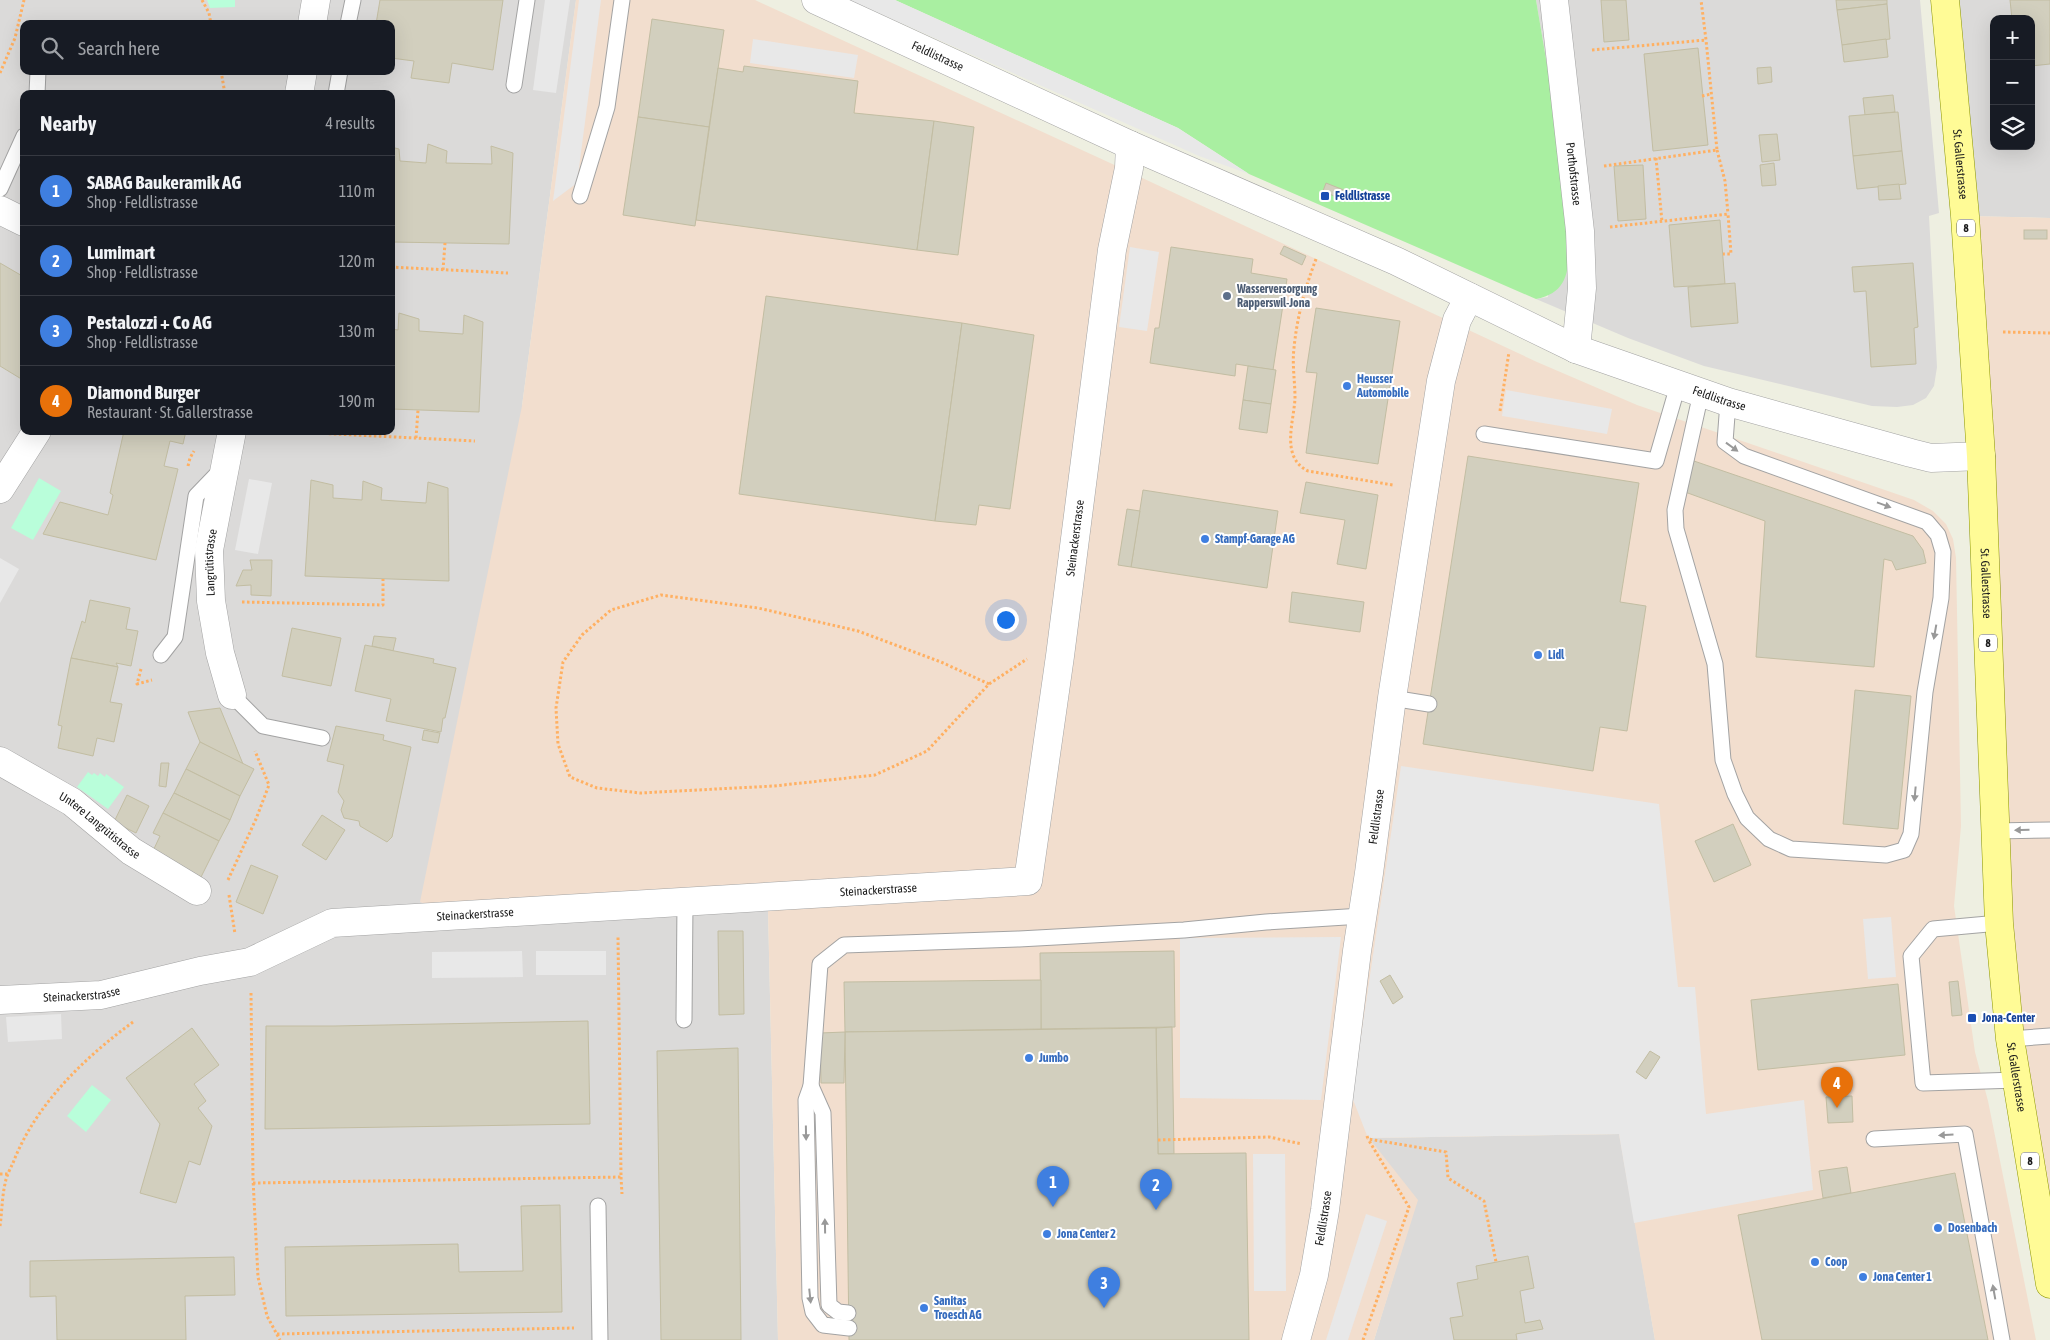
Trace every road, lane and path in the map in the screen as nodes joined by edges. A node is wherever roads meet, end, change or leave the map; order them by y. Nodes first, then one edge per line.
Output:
1 (24, 0) edge
2 (202, 0) edge
3 (316, 0) edge
4 (352, 0) edge
5 (527, 0) edge
6 (622, 0) edge
7 (816, 0) edge
8 (1554, 0) edge
9 (1701, 0) edge
10 (1945, 0) edge
11 (210, 20) edge
12 (313, 20) edge
13 (349, 20) edge
14 (1706, 40) junction
15 (1561, 53) junction
16 (0, 73) edge
17 (38, 75) edge
18 (222, 75) edge
19 (302, 75) edge
20 (339, 75) edge
21 (514, 85) dead end
22 (37, 90) edge
23 (224, 90) edge
24 (300, 90) edge
25 (337, 90) edge
26 (1711, 94) junction
27 (1702, 96) dead end
28 (20, 145) edge
29 (1130, 145) junction
30 (1717, 150) junction
31 (1656, 158) junction
32 (1574, 171) junction
33 (0, 189) edge
34 (580, 196) dead end
35 (0, 210) edge
36 (1728, 214) junction
37 (20, 220) edge
38 (1662, 222) junction
39 (1327, 231) junction
40 (1580, 231) junction
41 (445, 243) dead end
42 (1723, 254) dead end
43 (395, 267) edge
44 (443, 270) junction
45 (508, 273) dead end
46 (1469, 297) junction
47 (2003, 332) dead end
48 (2050, 333) edge
49 (1576, 349) junction
50 (1509, 352) dead end
51 (1689, 389) junction
52 (1728, 402) junction
53 (418, 410) dead end
54 (34, 435) edge
55 (231, 435) edge
56 (359, 435) edge
57 (1490, 435) joint
58 (416, 438) junction
59 (475, 441) dead end
60 (1981, 456) junction
61 (225, 466) junction
62 (1394, 486) dead end
63 (0, 490) edge
64 (383, 579) dead end
65 (211, 601) junction
66 (161, 655) dead end
67 (1060, 656) junction
68 (989, 684) junction
69 (232, 695) joint
70 (1392, 698) junction
71 (1429, 704) dead end
72 (322, 738) dead end
73 (254, 749) dead end
74 (0, 761) edge
75 (2050, 830) edge
76 (1995, 831) junction
77 (229, 890) dead end
78 (197, 891) joint
79 (685, 902) junction
80 (618, 906) junction
81 (1362, 916) junction
82 (1999, 923) junction
83 (245, 963) junction
84 (143, 984) junction
85 (0, 1000) edge
86 (684, 1020) dead end
87 (2050, 1036) edge
88 (2010, 1039) junction
89 (2017, 1080) junction
90 (1364, 1130) dead end
91 (1368, 1139) junction
92 (1874, 1139) dead end
93 (1158, 1140) dead end
94 (1332, 1150) junction
95 (0, 1174) edge
96 (9, 1174) junction
97 (253, 1183) junction
98 (598, 1206) dead end
99 (0, 1226) edge
100 (1496, 1262) dead end
101 (2050, 1284) edge
102 (848, 1321) dead end
103 (277, 1334) junction
104 (600, 1334) edge
105 (280, 1340) edge
106 (1296, 1340) edge
107 (1363, 1340) edge
108 (2002, 1340) edge

1 - 16 path
2 - 11 path
3 - 12 street
4 - 13 lane
5 - 21 lane
6 - 34 lane
7 - 29 street, Feldlistrasse
8 - 15 street, Porthofstrasse
9 - 14 path
10 - 60 main road, St. Gallerstrasse / 8
14 - 15 path
14 - 26 path
15 - 32 street, Porthofstrasse
17 - 22 lane
18 - 23 path
19 - 24 street
20 - 25 lane
26 - 27 path
26 - 30 path
28 - 33 lane
29 - 39 street, Feldlistrasse
29 - 67 street, Steinackerstrasse
30 - 31 path
30 - 36 path
31 - 32 path
31 - 38 path
32 - 40 street, Porthofstrasse
35 - 37 street
36 - 38 path
36 - 42 path
38 - 40 path
39 - 46 street, Feldlistrasse
39 - 62 path
40 - 49 street, Porthofstrasse
41 - 44 path
43 - 44 path
44 - 45 path
46 - 49 street, Feldlistrasse
46 - 70 street, Feldlistrasse
47 - 48 path
49 - 51 street, Feldlistrasse
50 - 57 path
51 - 52 street, Feldlistrasse
52 -> 51 lane
51 - 57 lane
52 - 60 street, Feldlistrasse
53 - 58 path
54 - 63 street
55 - 61 street, Langrütistrasse
56 - 58 path
58 - 59 path
60 - 76 main road, St. Gallerstrasse / 8
61 - 65 street, Langrütistrasse
61 - 66 lane
64 - 65 path
65 - 69 street, Langrütistrasse
67 - 68 path
67 - 79 street, Steinackerstrasse
68 - 68 path
69 - 72 lane
70 - 71 lane
70 - 81 street, Feldlistrasse
73 - 78 path
74 - 78 street, Untere Langrütistrasse
75 -> 76 lane
76 - 82 main road, St. Gallerstrasse / 8
77 - 83 path
79 - 80 street, Steinackerstrasse
79 - 86 lane
80 - 83 street, Steinackerstrasse
80 - 97 path
81 - 94 street, Feldlistrasse
81 - 102 lane
82 - 88 main road, St. Gallerstrasse / 8
82 - 89 lane
83 - 84 street, Steinackerstrasse
83 - 97 path
84 - 85 street, Steinackerstrasse
84 - 96 path
87 - 88 lane
88 - 89 main road, St. Gallerstrasse / 8
89 - 101 main road, St. Gallerstrasse / 8
90 - 91 path
91 - 100 path
91 - 107 path
108 -> 92 lane
93 - 94 path
94 - 106 street, Feldlistrasse
95 - 96 path
96 - 99 path
97 - 103 path
98 - 104 lane
103 - 104 path
103 - 105 path

